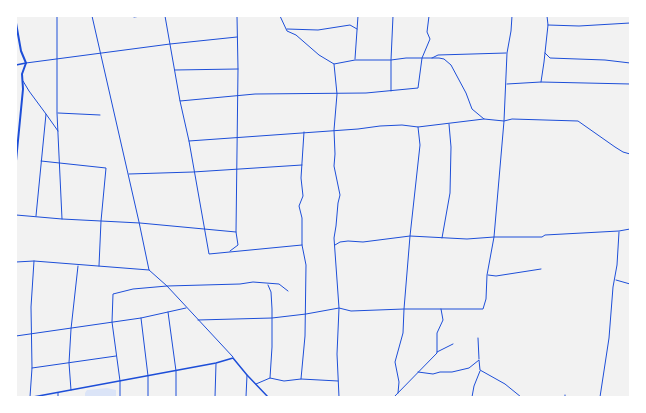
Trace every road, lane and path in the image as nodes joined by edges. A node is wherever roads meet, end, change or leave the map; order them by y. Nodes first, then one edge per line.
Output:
1 (57, 16) edge
2 (92, 16) edge
3 (141, 16) edge
4 (165, 16) edge
5 (237, 16) edge
6 (280, 16) edge
7 (358, 16) edge
8 (393, 16) edge
9 (429, 16) edge
10 (512, 16) edge
11 (547, 16) edge
12 (134, 17) edge
13 (16, 23) edge
14 (630, 23) edge
15 (548, 26) junction
16 (286, 29) junction
17 (357, 29) junction
18 (238, 37) junction
19 (170, 44) junction
20 (100, 53) junction
21 (507, 53) junction
22 (545, 53) junction
23 (422, 58) junction
24 (432, 58) junction
25 (57, 59) junction
26 (355, 60) junction
27 (391, 60) junction
28 (26, 63) junction
29 (630, 63) edge
30 (334, 64) junction
31 (16, 65) edge
32 (238, 69) junction
33 (175, 70) junction
34 (23, 80) junction
35 (540, 82) junction
36 (506, 84) junction
37 (630, 84) edge
38 (391, 91) junction
39 (337, 94) junction
40 (237, 96) junction
41 (180, 100) junction
42 (57, 113) junction
43 (46, 114) junction
44 (100, 116) dead end
45 (484, 119) junction
46 (504, 121) junction
47 (449, 124) junction
48 (418, 127) junction
49 (334, 130) junction
50 (58, 132) junction
51 (304, 132) junction
52 (237, 137) junction
53 (189, 141) junction
54 (16, 151) edge
55 (630, 154) edge
56 (16, 161) edge
57 (41, 161) junction
58 (60, 163) junction
59 (302, 165) junction
60 (237, 169) junction
61 (193, 172) junction
62 (128, 174) junction
63 (16, 215) edge
64 (36, 217) junction
65 (62, 219) junction
66 (101, 221) junction
67 (140, 223) junction
68 (203, 228) junction
69 (630, 229) edge
70 (618, 231) junction
71 (236, 232) junction
72 (410, 236) junction
73 (494, 237) junction
74 (442, 238) junction
75 (302, 245) junction
76 (335, 245) junction
77 (228, 252) junction
78 (34, 261) junction
79 (16, 262) edge
80 (78, 265) junction
81 (99, 266) junction
82 (541, 269) dead end
83 (149, 270) junction
84 (487, 274) junction
85 (615, 280) junction
86 (267, 284) junction
87 (630, 284) edge
88 (167, 286) junction
89 (288, 291) dead end
90 (187, 308) junction
91 (339, 308) junction
92 (404, 309) junction
93 (441, 309) junction
94 (168, 312) junction
95 (306, 314) junction
96 (141, 318) junction
97 (272, 318) junction
98 (198, 320) junction
99 (112, 322) junction
100 (70, 329) junction
101 (32, 334) junction
102 (16, 336) edge
103 (478, 338) dead end
104 (454, 344) dead end
105 (437, 353) junction
106 (117, 356) junction
107 (233, 358) junction
108 (479, 360) junction
109 (69, 362) junction
110 (216, 364) junction
111 (32, 368) junction
112 (480, 370) junction
113 (176, 371) junction
114 (418, 372) junction
115 (247, 374) junction
116 (148, 376) junction
117 (270, 378) junction
118 (301, 379) junction
119 (120, 381) junction
120 (339, 381) junction
121 (256, 384) junction
122 (71, 390) junction
123 (58, 392) junction
124 (398, 393) junction
125 (30, 397) edge
126 (33, 397) edge
127 (58, 397) edge
128 (120, 397) edge
129 (148, 397) edge
130 (176, 397) edge
131 (215, 397) edge
132 (246, 397) edge
133 (268, 397) edge
134 (339, 397) edge
135 (394, 397) edge
136 (472, 397) edge
137 (520, 397) edge
138 (600, 397) edge

1 - 25 street
2 - 20 street
3 - 12 street
4 - 19 street
5 - 18 street
6 - 16 street
7 - 17 street
8 - 27 street
9 - 23 street
10 - 21 street
11 - 15 street
13 - 28 highway
14 - 15 street
15 - 22 street
16 - 17 street
16 - 30 street
17 - 26 street
18 - 19 street
18 - 32 street
19 - 20 street
19 - 33 street
20 - 25 street
20 - 62 street
21 - 24 street
21 - 36 street
22 - 29 street
22 - 35 street
23 - 24 street
23 - 27 street
23 - 38 street
24 - 45 street
25 - 28 street
25 - 42 street
26 - 27 street
26 - 30 street
27 - 38 street
28 - 31 street
28 - 34 highway
30 - 39 street
32 - 33 street
32 - 40 street
33 - 41 street
34 - 43 street
34 - 54 highway
35 - 36 street
35 - 37 street
36 - 46 street
38 - 39 street
39 - 40 street
39 - 49 street
40 - 41 street
40 - 52 street
41 - 53 street
42 - 44 street
42 - 50 street
43 - 50 street
43 - 57 street
45 - 46 street
45 - 47 street
46 - 55 street
46 - 73 street
47 - 48 street
47 - 74 street
48 - 49 street
48 - 72 street
49 - 51 street
49 - 76 street
50 - 58 street
51 - 52 street
51 - 59 street
52 - 53 street
52 - 60 street
53 - 61 street
54 - 56 highway
57 - 58 street
57 - 64 street
58 - 65 street
58 - 66 street
59 - 60 street
59 - 75 street
60 - 61 street
60 - 71 street
61 - 62 street
61 - 68 street
62 - 67 street
63 - 64 street
64 - 65 street
65 - 66 street
66 - 67 street
66 - 81 street
67 - 68 street
67 - 83 street
68 - 71 street
68 - 77 street
69 - 70 street
70 - 73 street
70 - 85 street
71 - 77 street
72 - 74 street
72 - 76 street
72 - 92 street
73 - 74 street
73 - 84 street
75 - 77 street
75 - 95 street
76 - 91 street
78 - 79 street
78 - 80 street
78 - 101 street
80 - 81 street
80 - 100 street
81 - 83 street
82 - 84 street
83 - 88 street
84 - 93 street
85 - 87 street
85 - 138 street
86 - 88 street
86 - 89 street
86 - 97 street
88 - 90 street
88 - 99 street
90 - 94 street
90 - 98 street
91 - 92 street
91 - 95 street
91 - 120 street
92 - 93 street
92 - 124 street
93 - 105 street
94 - 96 street
94 - 113 street
95 - 97 street
95 - 118 street
96 - 99 street
96 - 116 street
97 - 98 street
97 - 117 street
98 - 107 street
99 - 100 street
99 - 106 street
100 - 101 street
100 - 109 street
101 - 102 street
101 - 111 street
103 - 108 street
104 - 105 street
105 - 114 street
106 - 109 street
106 - 119 street
107 - 110 street
107 - 115 street
108 - 112 street
108 - 114 street
109 - 111 street
109 - 122 street
110 - 113 street
110 - 131 street
111 - 125 street
112 - 136 street
112 - 137 street
113 - 116 street
113 - 130 street
114 - 124 street
115 - 121 street
115 - 132 street
116 - 119 street
116 - 129 street
117 - 118 street
117 - 121 street
118 - 120 street
119 - 122 street
119 - 128 street
120 - 134 street
121 - 133 street
122 - 123 street
123 - 126 street
123 - 127 street
124 - 135 street

